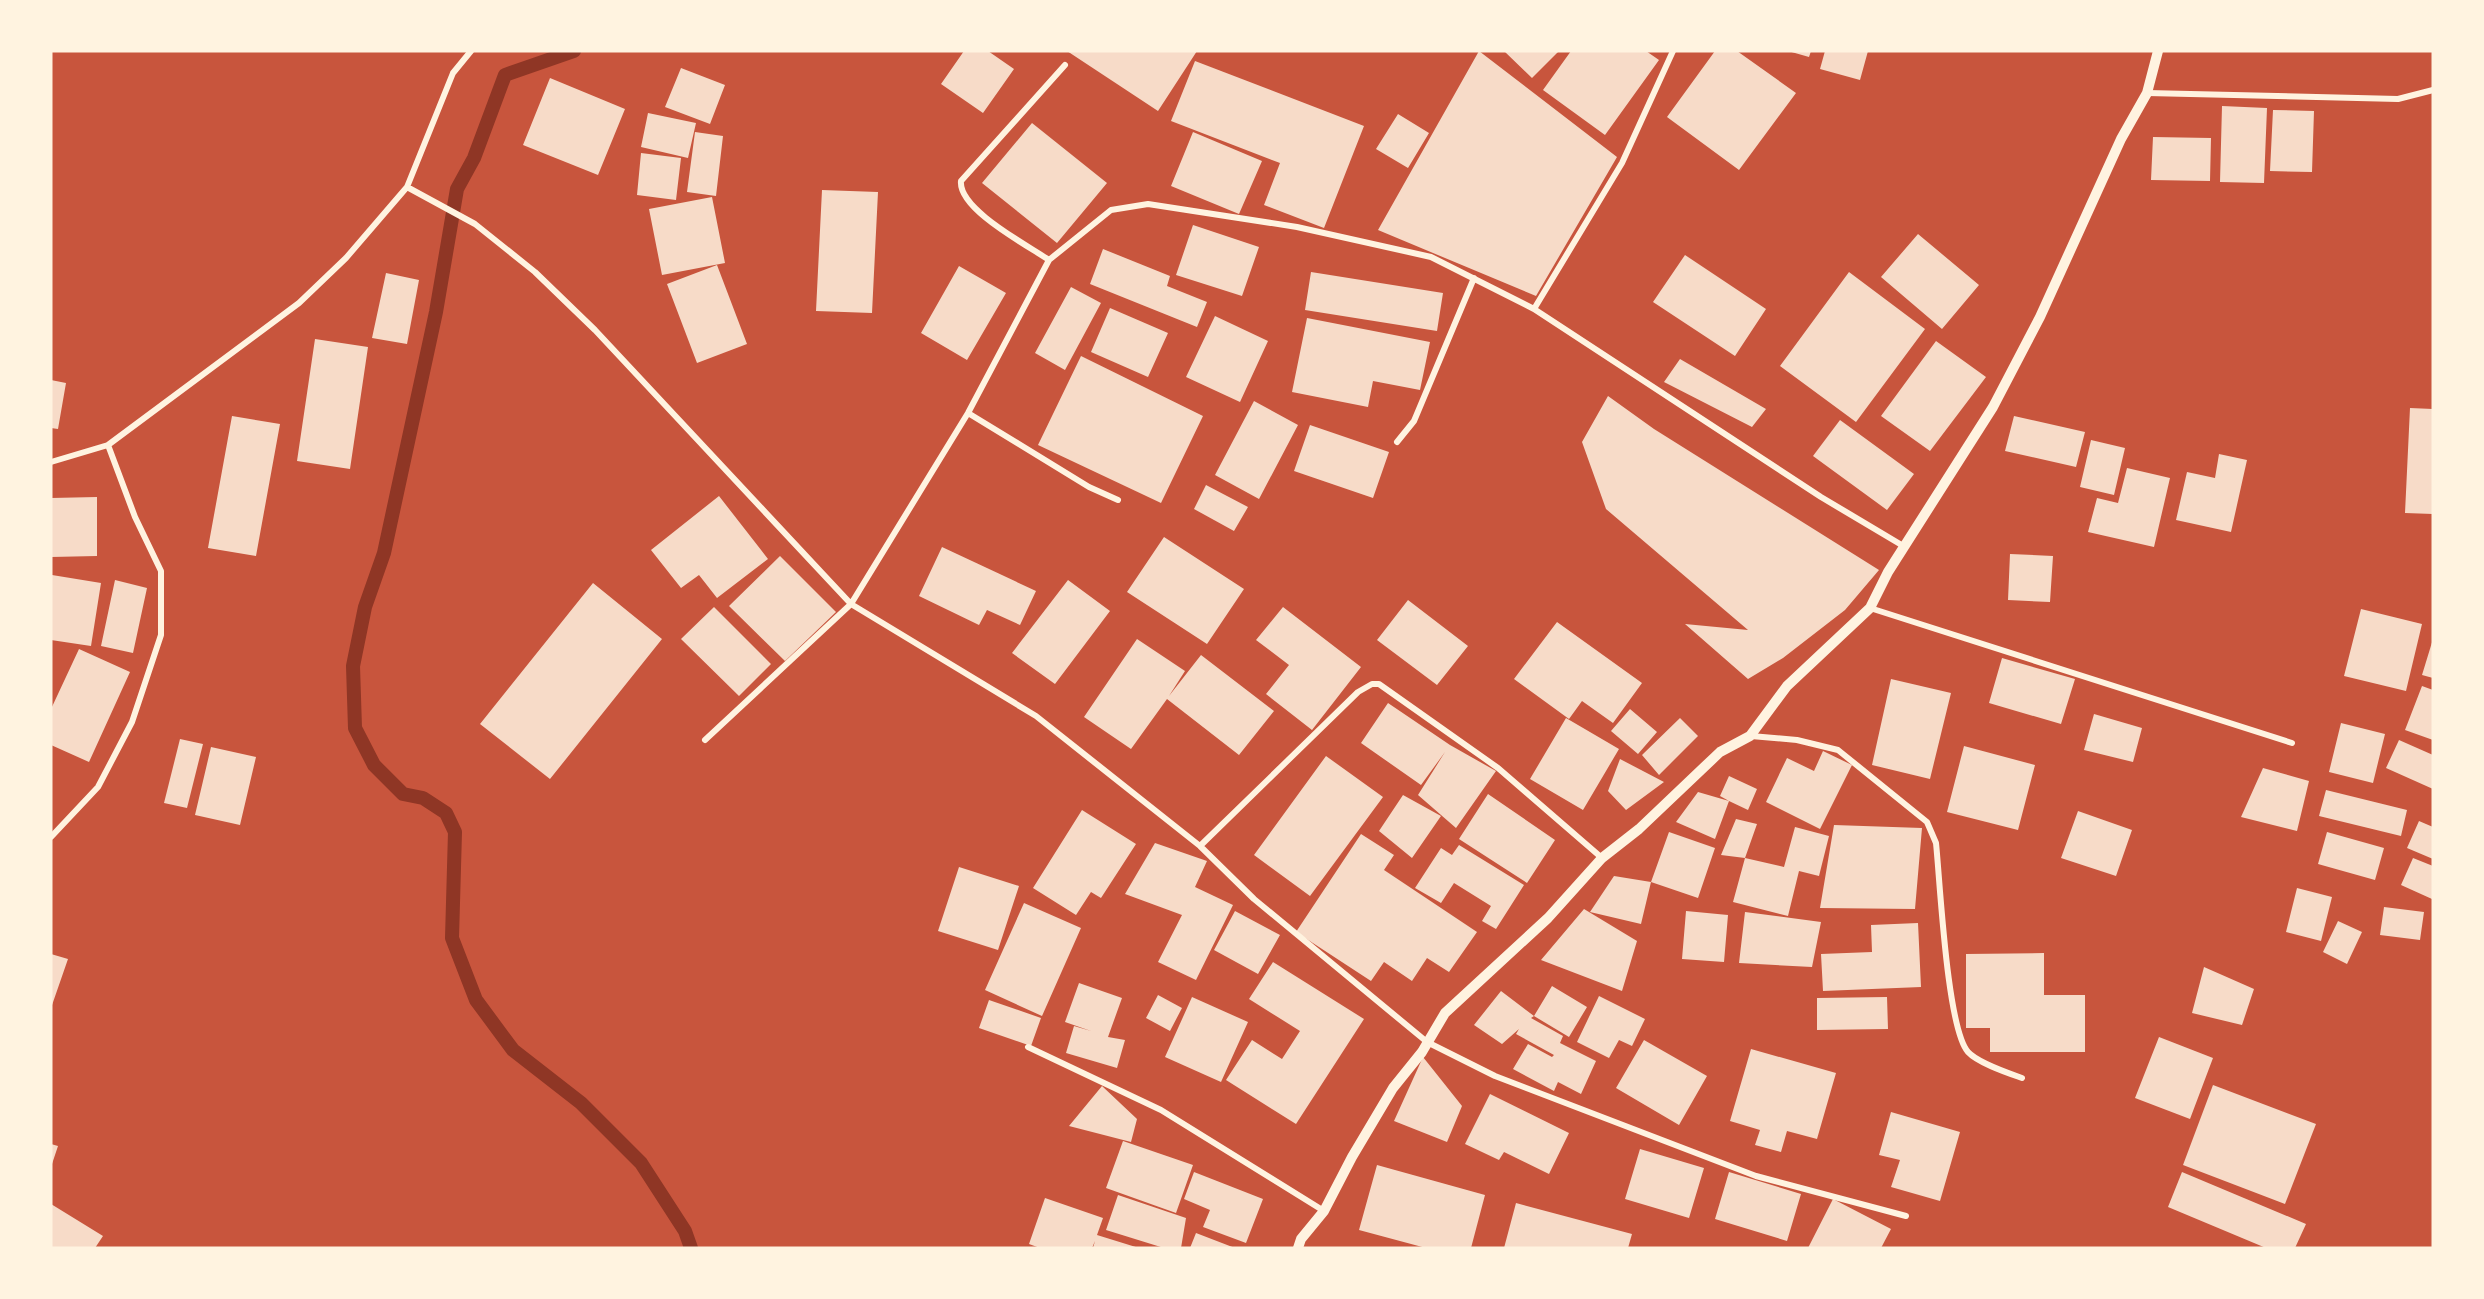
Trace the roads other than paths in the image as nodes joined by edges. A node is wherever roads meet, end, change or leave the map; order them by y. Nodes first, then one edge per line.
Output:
1 (471, 51) edge
2 (1673, 51) edge
3 (2158, 51) edge
4 (1065, 65) dead end
5 (2433, 90) edge
6 (2147, 93) junction
7 (407, 187) junction
8 (1049, 260) junction
9 (1474, 278) junction
10 (1534, 309) junction
11 (968, 412) junction
12 (1397, 442) dead end
13 (108, 446) junction
14 (51, 462) edge
15 (1118, 500) dead end
16 (1905, 547) junction
17 (851, 604) junction
18 (1870, 608) junction
19 (1750, 736) junction
20 (705, 740) dead end
21 (2292, 743) dead end
22 (51, 837) edge
23 (1200, 846) junction
24 (1602, 858) junction
25 (1427, 1042) junction
26 (1028, 1047) dead end
27 (2022, 1078) dead end
28 (1324, 1211) junction
29 (1906, 1216) dead end
30 (1298, 1248) edge

1 - 7 street
2 - 10 street
3 - 6 street
4 - 8 street
5 - 6 street
6 - 16 street
7 - 13 street
7 - 17 street
8 - 9 street
8 - 11 street
9 - 10 street
9 - 12 street
10 - 16 street
11 - 15 street
11 - 17 street
13 - 14 street
13 - 22 street
16 - 18 street
17 - 20 street
17 - 23 street
18 - 19 street
18 - 21 street
19 - 24 street
19 - 27 street
23 - 24 street
23 - 25 street
24 - 25 street
25 - 28 street
25 - 29 street
26 - 28 street
28 - 30 street

